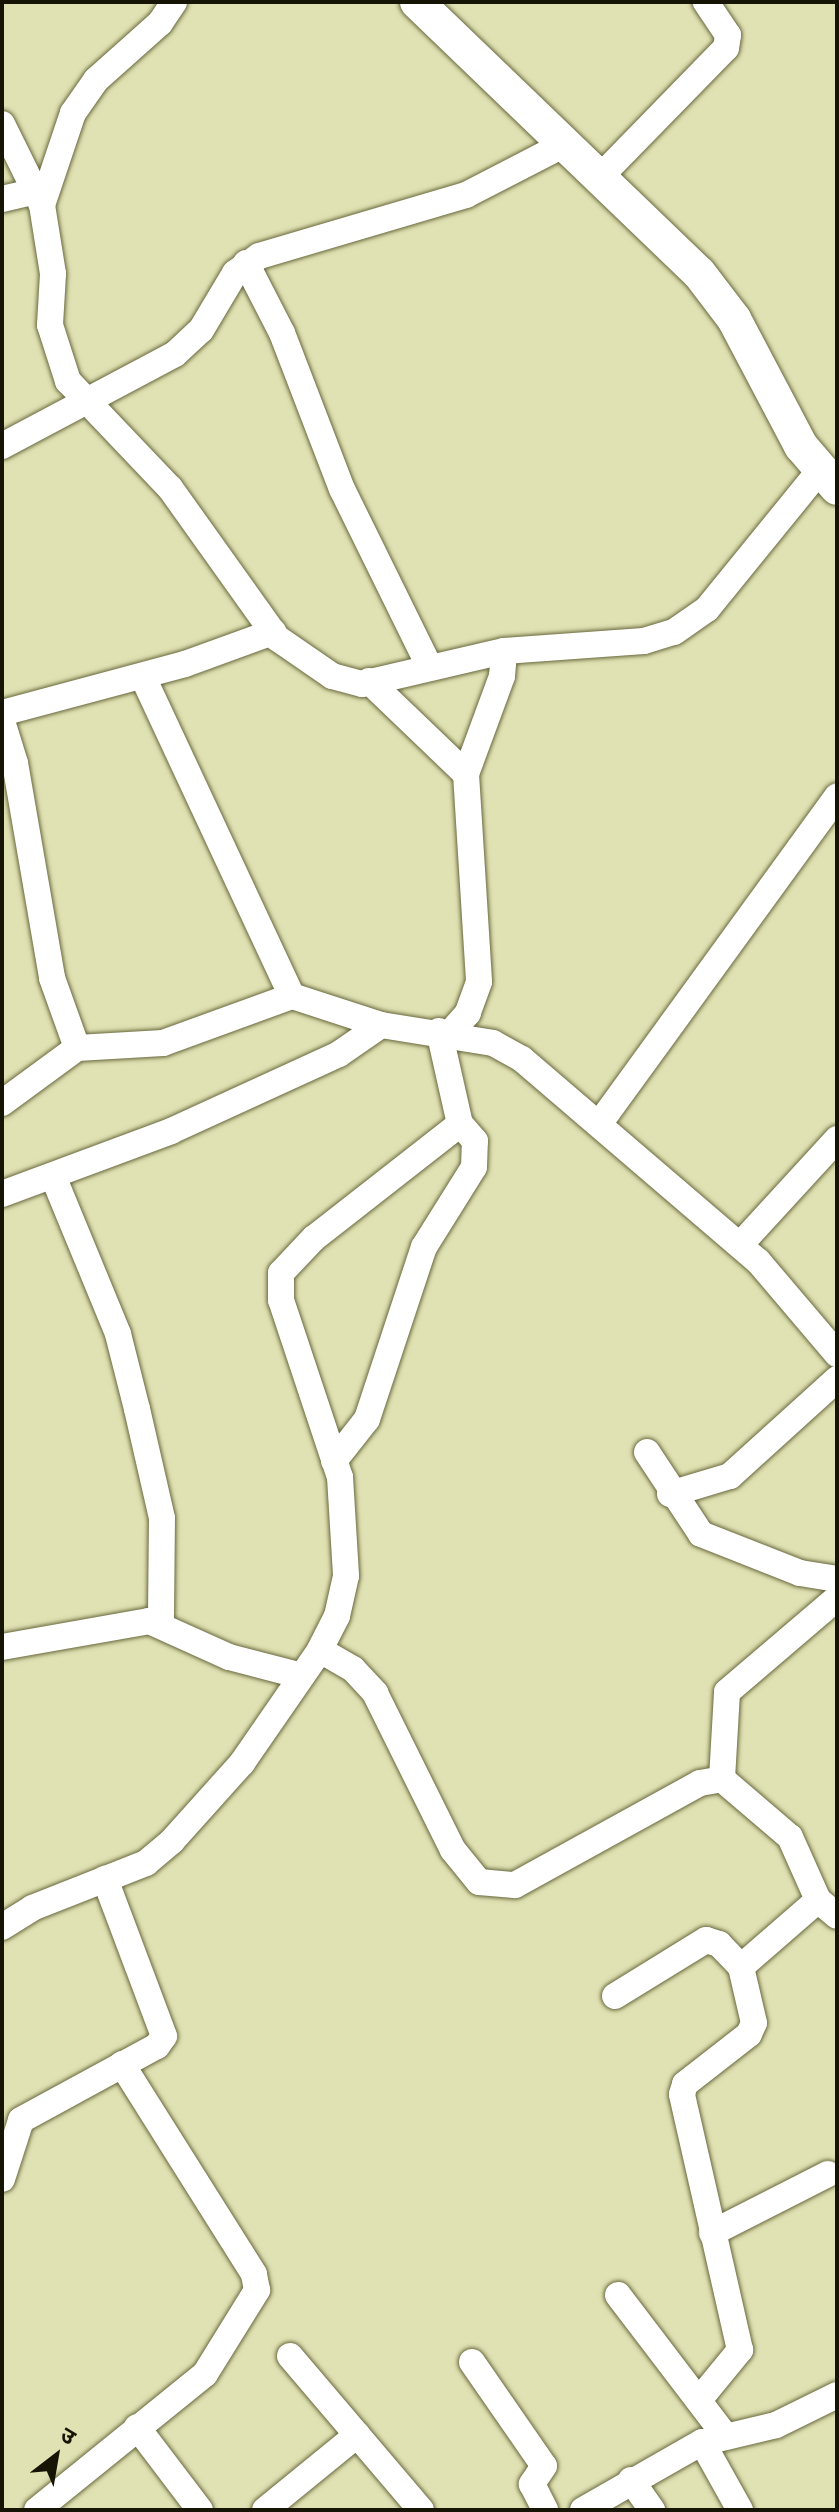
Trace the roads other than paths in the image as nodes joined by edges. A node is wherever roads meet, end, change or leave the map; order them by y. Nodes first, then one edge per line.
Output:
1 (174, 2) edge
2 (417, 2) edge
3 (706, 2) edge
4 (2, 124) edge
5 (565, 144) junction
6 (600, 177) junction
7 (40, 198) junction
8 (2, 199) edge
9 (246, 263) junction
10 (88, 401) junction
11 (2, 446) edge
12 (829, 479) edge
13 (273, 632) junction
14 (504, 651) junction
15 (429, 666) junction
16 (143, 677) junction
17 (369, 681) junction
18 (2, 713) edge
19 (2, 721) edge
20 (466, 774) junction
21 (837, 796) edge
22 (292, 996) junction
23 (381, 1025) junction
24 (445, 1032) junction
25 (77, 1048) junction
26 (2, 1103) edge
27 (460, 1124) junction
28 (599, 1124) junction
29 (837, 1139) edge
30 (53, 1176) junction
31 (2, 1194) edge
32 (740, 1245) junction
33 (837, 1354) edge
34 (837, 1379) edge
35 (647, 1452) dead end
36 (334, 1461) junction
37 (670, 1494) junction
38 (837, 1579) edge
39 (837, 1598) edge
40 (161, 1622) junction
41 (2, 1647) edge
42 (320, 1650) junction
43 (302, 1676) junction
44 (722, 1779) junction
45 (105, 1879) junction
46 (828, 1908) edge
47 (2, 1927) edge
48 (741, 1967) junction
49 (615, 1996) dead end
50 (122, 2064) junction
51 (828, 2174) dead end
52 (2, 2179) edge
53 (712, 2233) junction
54 (618, 2295) dead end
55 (290, 2356) dead end
56 (472, 2362) dead end
57 (837, 2395) edge
58 (699, 2400) junction
59 (137, 2427) junction
60 (357, 2435) junction
61 (714, 2440) junction
62 (631, 2480) junction
63 (37, 2510) edge
64 (200, 2510) edge
65 (265, 2510) edge
66 (421, 2510) edge
67 (545, 2510) edge
68 (583, 2510) edge
69 (652, 2510) edge
70 (740, 2510) edge

1 - 7 street
2 - 5 main road
3 - 6 street
4 - 7 street
5 - 6 main road
5 - 9 street
6 - 12 main road
7 - 8 street
7 - 10 street
9 - 10 street
9 - 15 street
10 - 11 street
10 - 13 street
12 - 14 street
13 - 16 street
13 - 17 street
14 - 15 street
14 - 20 street
15 - 17 street
16 - 18 street
16 - 22 street
17 - 20 street
19 - 25 street
20 - 24 street
21 - 28 street
22 - 23 street
22 - 25 street
23 - 24 street
23 - 30 street
24 - 27 street
24 - 28 street
25 - 26 street
27 - 36 street
27 - 36 street
28 - 32 street
29 - 32 street
30 - 31 street
30 - 40 street
32 - 33 street
34 - 37 street
35 - 37 street
36 - 42 street
37 - 38 street
39 - 44 street
40 - 41 street
40 - 43 street
42 - 43 street
42 - 44 street
43 - 45 street
44 - 46 street
45 - 47 street
45 - 50 street
46 - 48 street
48 - 49 street
48 - 53 street
50 - 52 street
50 - 59 street
51 - 53 street
53 - 58 street
54 - 58 street
55 - 60 street
56 - 67 street
57 - 61 street
58 - 61 street
59 - 63 street
59 - 64 street
60 - 65 street
60 - 66 street
61 - 62 street
61 - 70 street
62 - 68 street
62 - 69 street

